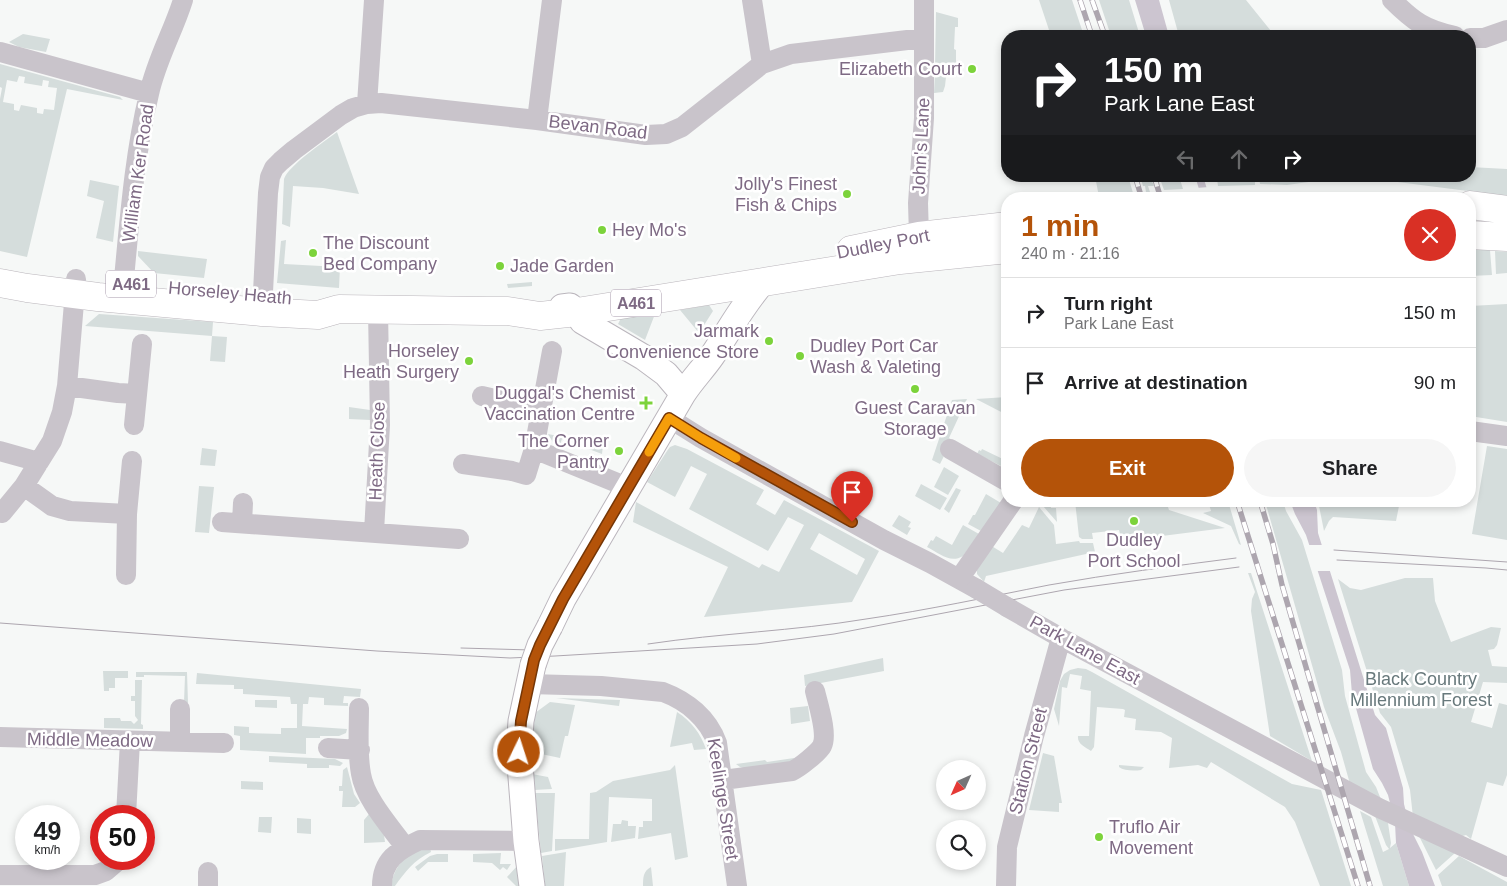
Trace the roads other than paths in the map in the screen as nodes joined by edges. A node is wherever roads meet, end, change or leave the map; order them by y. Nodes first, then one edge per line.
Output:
1 (182, 0) edge
2 (374, 0) edge
3 (552, 0) edge
4 (752, 0) edge
5 (924, 0) edge
6 (1392, 0) edge
7 (1433, 30) edge
8 (1507, 30) edge
9 (924, 38) junction
10 (1476, 38) edge
11 (0, 52) edge
12 (762, 64) junction
13 (149, 93) junction
14 (366, 104) junction
15 (537, 120) junction
16 (1476, 206) edge
17 (1507, 210) edge
18 (1001, 227) edge
19 (1476, 235) edge
20 (918, 236) junction
21 (1507, 237) edge
22 (1001, 250) edge
23 (967, 252) junction
24 (0, 267) edge
25 (754, 277) junction
26 (0, 283) edge
27 (75, 287) junction
28 (123, 291) junction
29 (263, 304) junction
30 (519, 308) junction
31 (339, 309) junction
32 (378, 310) junction
33 (577, 312) junction
34 (142, 344) dead end
35 (552, 351) dead end
36 (67, 386) junction
37 (687, 387) junction
38 (136, 394) junction
39 (482, 396) dead end
40 (541, 410) junction
41 (669, 418) junction
42 (134, 425) dead end
43 (1476, 432) edge
44 (1507, 436) edge
45 (534, 449) junction
46 (950, 449) dead end
47 (0, 451) edge
48 (132, 461) dead end
49 (39, 462) junction
50 (463, 464) dead end
51 (1001, 478) edge
52 (24, 486) junction
53 (627, 489) junction
54 (243, 503) dead end
55 (1009, 507) edge
56 (2, 513) dead end
57 (127, 514) junction
58 (222, 522) dead end
59 (242, 524) junction
60 (374, 532) junction
61 (460, 539) dead end
62 (126, 575) dead end
63 (959, 578) junction
64 (1061, 638) junction
65 (531, 674) junction
66 (815, 691) dead end
67 (359, 708) dead end
68 (180, 709) dead end
69 (0, 737) edge
70 (130, 741) junction
71 (180, 742) junction
72 (224, 743) dead end
73 (328, 748) dead end
74 (360, 750) junction
75 (723, 780) junction
76 (127, 805) edge
77 (526, 841) junction
78 (405, 846) junction
79 (1507, 867) edge
80 (114, 872) edge
81 (0, 875) edge
82 (382, 886) edge
83 (532, 886) edge
84 (742, 886) edge
85 (1006, 886) edge

1 - 13 street, William Ker Road
2 - 14 street
3 - 15 street
4 - 12 street
5 - 9 street, John's Lane
6 - 7 street
8 - 10 street
9 - 12 street, Bevan Road
9 - 20 street, John's Lane
11 - 13 street
12 - 15 street, Bevan Road
13 - 28 street, William Ker Road
14 - 15 street, Bevan Road
14 - 29 street
16 - 17 highway
18 - 20 highway, Dudley Port / A461
19 - 21 highway
20 - 23 street
20 - 25 highway, Dudley Port / A461
22 - 23 highway, Dudley Port / A461
23 - 25 highway, Dudley Port / A461
24 - 27 highway, Horseley Heath / A461
25 - 30 highway, Horseley Heath / A461
25 - 33 highway, Horseley Heath / A461
25 - 37 main road
26 - 27 highway, Horseley Heath / A461
27 - 28 highway, Horseley Heath / A461
27 - 36 street
28 - 29 highway, Horseley Heath / A461
28 - 29 highway, Horseley Heath / A461
29 - 31 highway, Horseley Heath / A461
29 - 31 highway, Horseley Heath / A461
30 - 32 highway, Horseley Heath / A461
30 - 33 highway, Horseley Heath / A461
31 - 32 highway, Horseley Heath / A461
32 - 60 street, Heath Close
33 - 37 main road
34 - 38 street
35 - 40 street
36 - 38 street
36 - 49 street
37 - 41 main road
38 - 42 street
39 - 40 street
40 - 45 street
41 - 53 main road
41 - 63 street, Park Lane East
43 - 44 street
45 - 50 street
45 - 53 street
46 - 51 street
47 - 49 street
48 - 57 street
49 - 52 street
52 - 56 street
52 - 57 street
53 - 65 main road, bridge
54 - 59 street
55 - 63 street
57 - 62 street
58 - 59 street
59 - 60 street
60 - 61 street
63 - 64 street, Park Lane East, bridge
64 - 79 street, Park Lane East
64 - 85 street, Station Street
65 - 75 street, Keelinge Street
65 - 77 main road
66 - 75 street
67 - 74 street
68 - 71 street
69 - 70 street, Middle Meadow
70 - 71 street, Middle Meadow
70 - 76 street
71 - 72 street, Middle Meadow
73 - 74 street
74 - 78 street
75 - 84 street, Keelinge Street
77 - 78 street
77 - 83 main road
78 - 82 street
80 - 81 street

